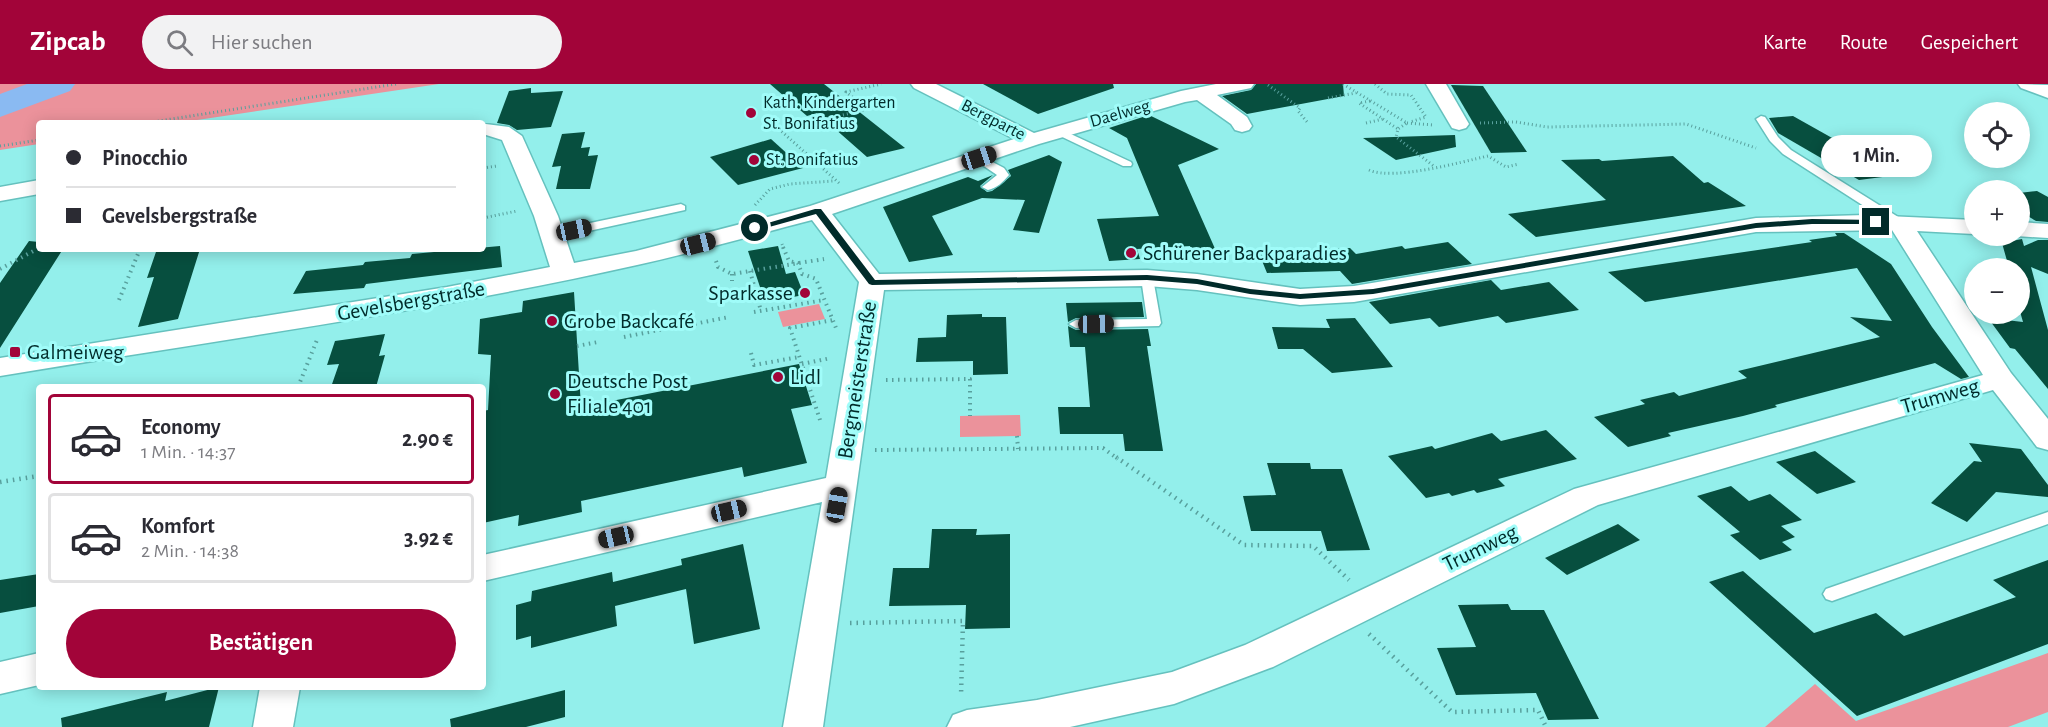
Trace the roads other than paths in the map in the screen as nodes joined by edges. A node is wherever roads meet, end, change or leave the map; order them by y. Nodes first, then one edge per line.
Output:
1 (921, 84) edge
2 (1156, 84) edge
3 (1244, 84) edge
4 (1436, 84) edge
5 (2028, 84) edge
6 (2048, 92) edge
7 (1202, 93) junction
8 (1181, 97) junction
9 (1761, 119) dead end
10 (1459, 124) road end
11 (1242, 126) dead end
12 (486, 128) edge
13 (1060, 132) junction
14 (1032, 140) junction
15 (979, 158) junction
16 (1126, 164) dead end
17 (988, 187) dead end
18 (36, 188) edge
19 (0, 194) edge
20 (681, 208) dead end
21 (818, 211) junction
22 (1899, 223) junction
23 (1964, 226) edge
24 (2030, 230) edge
25 (2048, 231) edge
26 (552, 235) junction
27 (565, 273) junction
28 (1147, 278) junction
29 (872, 282) junction
30 (1076, 324) dead end
31 (0, 367) edge
32 (2000, 379) junction
33 (2048, 440) edge
34 (841, 486) junction
35 (2048, 518) edge
36 (486, 567) edge
37 (1832, 594) dead end
38 (36, 670) edge
39 (0, 678) edge
40 (279, 690) edge
41 (964, 715) edge
42 (273, 727) edge
43 (803, 727) edge

1 - 14 street, Bergparte
2 - 8 street, Daelweg
3 - 7 street, Daelweg
4 - 10 street
5 - 6 street
7 - 8 street, Daelweg
7 - 11 street
8 - 13 street, Daelweg
9 - 22 lane
12 - 26 street
13 - 14 street, Gevelsbergstraße
13 - 16 lane
14 - 15 street, Gevelsbergstraße
15 - 17 lane
15 - 21 street, Gevelsbergstraße
18 - 19 street
20 - 26 lane
21 - 27 street, Gevelsbergstraße
21 - 29 street
22 - 23 street
22 - 28 street
22 - 32 street
24 - 25 street
26 - 27 street
27 - 31 street, Gevelsbergstraße
28 - 29 street
28 - 30 lane
29 - 34 street, Bergmeisterstraße
32 - 33 street
32 - 41 street, Trumweg
34 - 36 street
34 - 43 street, Bergmeisterstraße
35 - 37 lane
38 - 39 street
40 - 42 street

